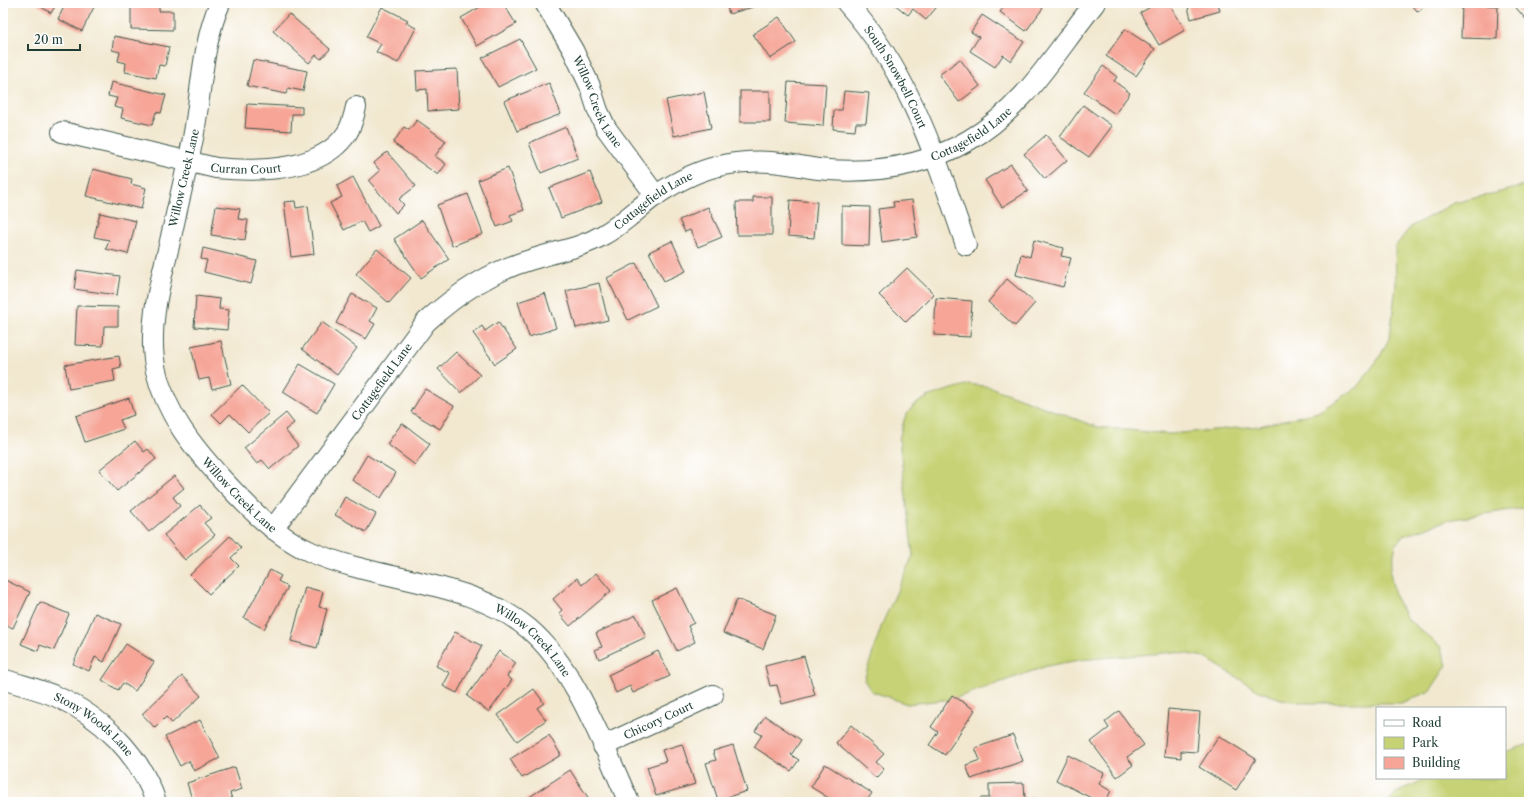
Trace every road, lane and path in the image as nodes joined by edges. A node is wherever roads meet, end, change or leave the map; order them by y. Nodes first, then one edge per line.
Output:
1 (220, 3) edge
2 (546, 3) edge
3 (847, 3) edge
4 (1095, 3) edge
5 (356, 107) dead end
6 (62, 132) dead end
7 (935, 156) junction
8 (188, 162) junction
9 (656, 196) junction
10 (966, 245) dead end
11 (273, 529) junction
12 (3, 679) edge
13 (713, 695) dead end
14 (603, 746) junction
15 (156, 802) edge
16 (629, 802) edge

1 - 8 street, Willow Creek Lane
2 - 9 street, Willow Creek Lane
3 - 7 street, South Snowbell Court
4 - 7 street, Cottagefield Lane
5 - 8 street, Curran Court
6 - 8 street, Curran Court
7 - 9 street, Cottagefield Lane
7 - 10 street, South Snowbell Court
8 - 11 street, Willow Creek Lane
9 - 11 street, Cottagefield Lane
11 - 14 street, Willow Creek Lane
12 - 15 street, Stony Woods Lane
13 - 14 street, Chicory Court
14 - 16 street, Willow Creek Lane

